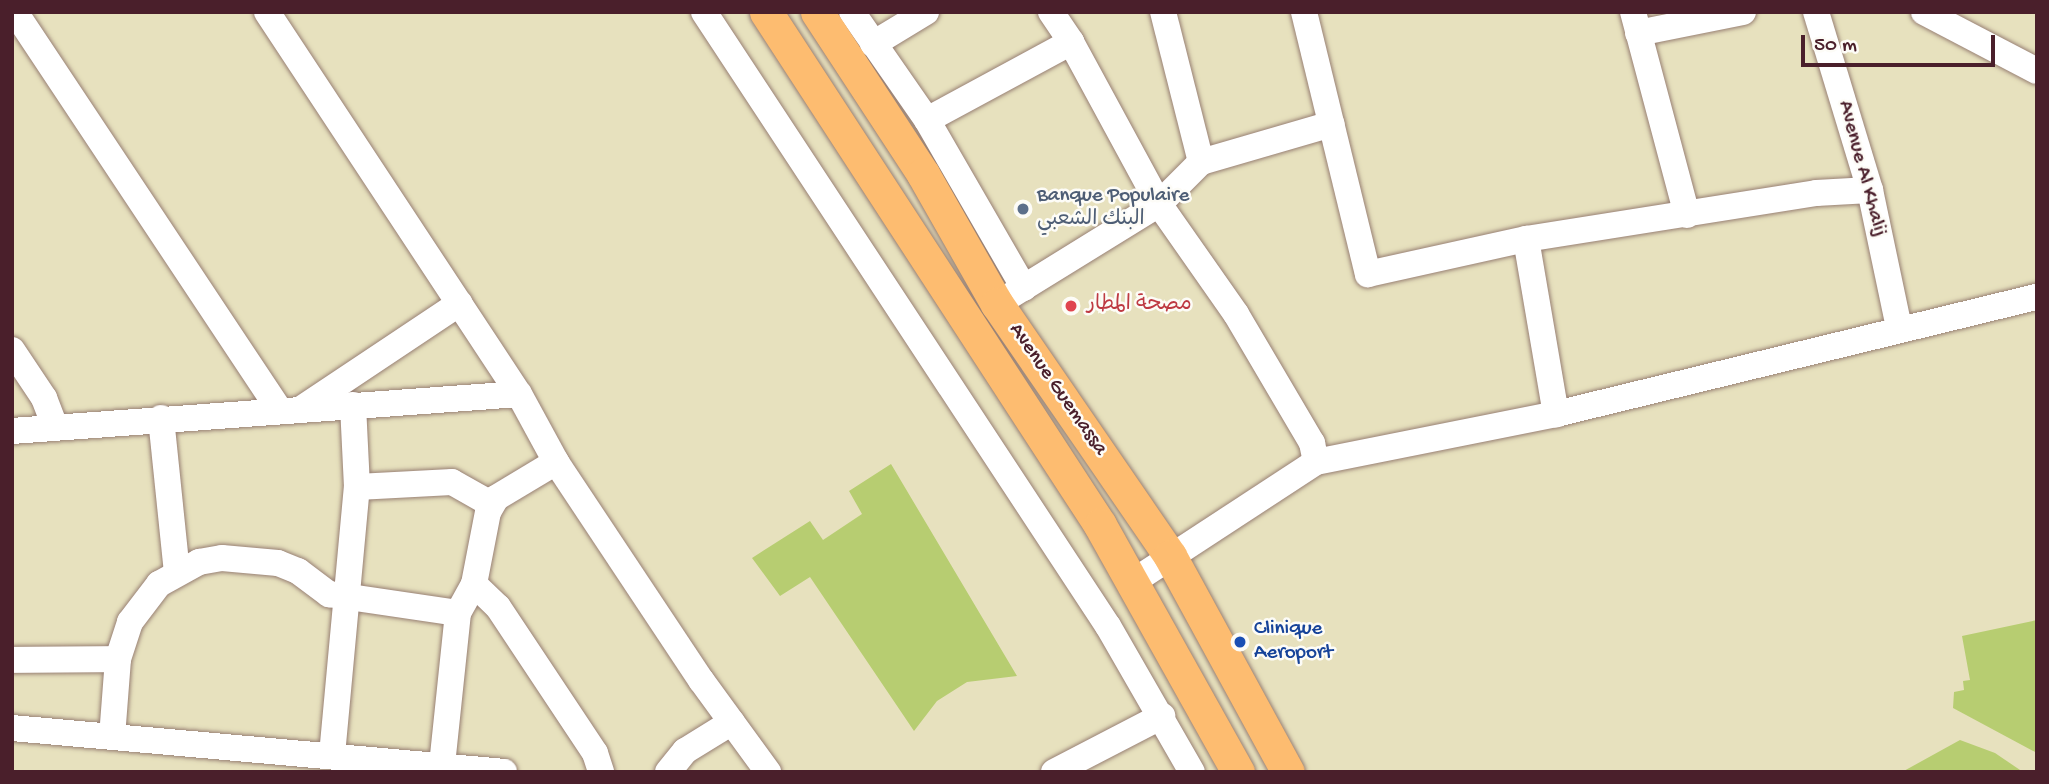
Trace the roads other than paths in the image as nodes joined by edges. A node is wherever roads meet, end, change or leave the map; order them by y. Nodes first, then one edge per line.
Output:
1 (15, 12) edge
2 (267, 12) edge
3 (704, 12) edge
4 (766, 12) edge
5 (817, 12) edge
6 (852, 12) edge
7 (926, 12) edge
8 (1051, 12) edge
9 (1163, 12) edge
10 (1304, 12) edge
11 (1743, 12) edge
12 (1816, 12) edge
13 (1924, 12) edge
14 (1635, 23) edge
15 (1071, 42) junction
16 (873, 44) junction
17 (2037, 71) edge
18 (927, 120) junction
19 (1332, 124) junction
20 (1202, 162) junction
21 (1870, 190) junction
22 (1158, 204) junction
23 (1687, 215) junction
24 (1526, 239) junction
25 (1010, 296) junction
26 (2037, 297) edge
27 (460, 303) junction
28 (1899, 328) junction
29 (12, 350) edge
30 (519, 394) junction
31 (353, 404) junction
32 (291, 409) junction
33 (1556, 414) junction
34 (161, 418) junction
35 (55, 427) junction
36 (12, 431) edge
37 (555, 462) junction
38 (1316, 463) junction
39 (357, 487) junction
40 (491, 504) junction
41 (1170, 555) junction
42 (177, 572) junction
43 (1133, 580) junction
44 (474, 584) junction
45 (347, 598) junction
46 (458, 612) junction
47 (118, 659) junction
48 (12, 660) edge
49 (1162, 716) junction
50 (732, 722) junction
51 (12, 728) edge
52 (112, 737) junction
53 (332, 755) junction
54 (442, 765) junction
55 (505, 772) edge
56 (601, 772) edge
57 (668, 772) edge
58 (768, 772) edge
59 (1054, 772) edge
60 (1192, 772) edge
61 (1238, 772) edge
62 (1288, 772) edge

1 - 32 street
2 - 27 street
3 - 49 street
4 - 43 main road, Avenue Guemassa
5 - 25 main road, Avenue Guemassa
6 - 16 street
7 - 16 street
8 - 15 street
9 - 20 street
10 - 19 street
11 - 14 street
12 - 21 street, Avenue Al Khalij
13 - 17 street
14 - 23 street
15 - 18 street
15 - 22 street
16 - 18 street
18 - 25 street
19 - 20 street
19 - 24 street
20 - 22 street
21 - 23 street
21 - 28 street, Avenue Al Khalij
22 - 25 street
22 - 38 street
23 - 24 street
24 - 33 street
25 - 41 main road, Avenue Guemassa
26 - 28 street
27 - 30 street
27 - 32 street
28 - 33 street
29 - 35 street
30 - 31 street
30 - 37 street
31 - 32 street
31 - 39 street
32 - 34 street
33 - 38 street
34 - 35 street
34 - 42 street
35 - 36 street
37 - 40 street
37 - 50 street
38 - 41 street
39 - 40 street
39 - 45 street
40 - 44 street
41 - 43 street
41 - 62 main road, Avenue Guemassa
42 - 45 street
42 - 47 street
43 - 61 main road, Avenue Guemassa
44 - 46 street
44 - 56 street
45 - 46 street
45 - 53 street
46 - 54 street
47 - 48 street
47 - 52 street
49 - 59 street
49 - 60 street
50 - 57 street
50 - 58 street
51 - 52 street
52 - 53 street
53 - 54 street
54 - 55 street

